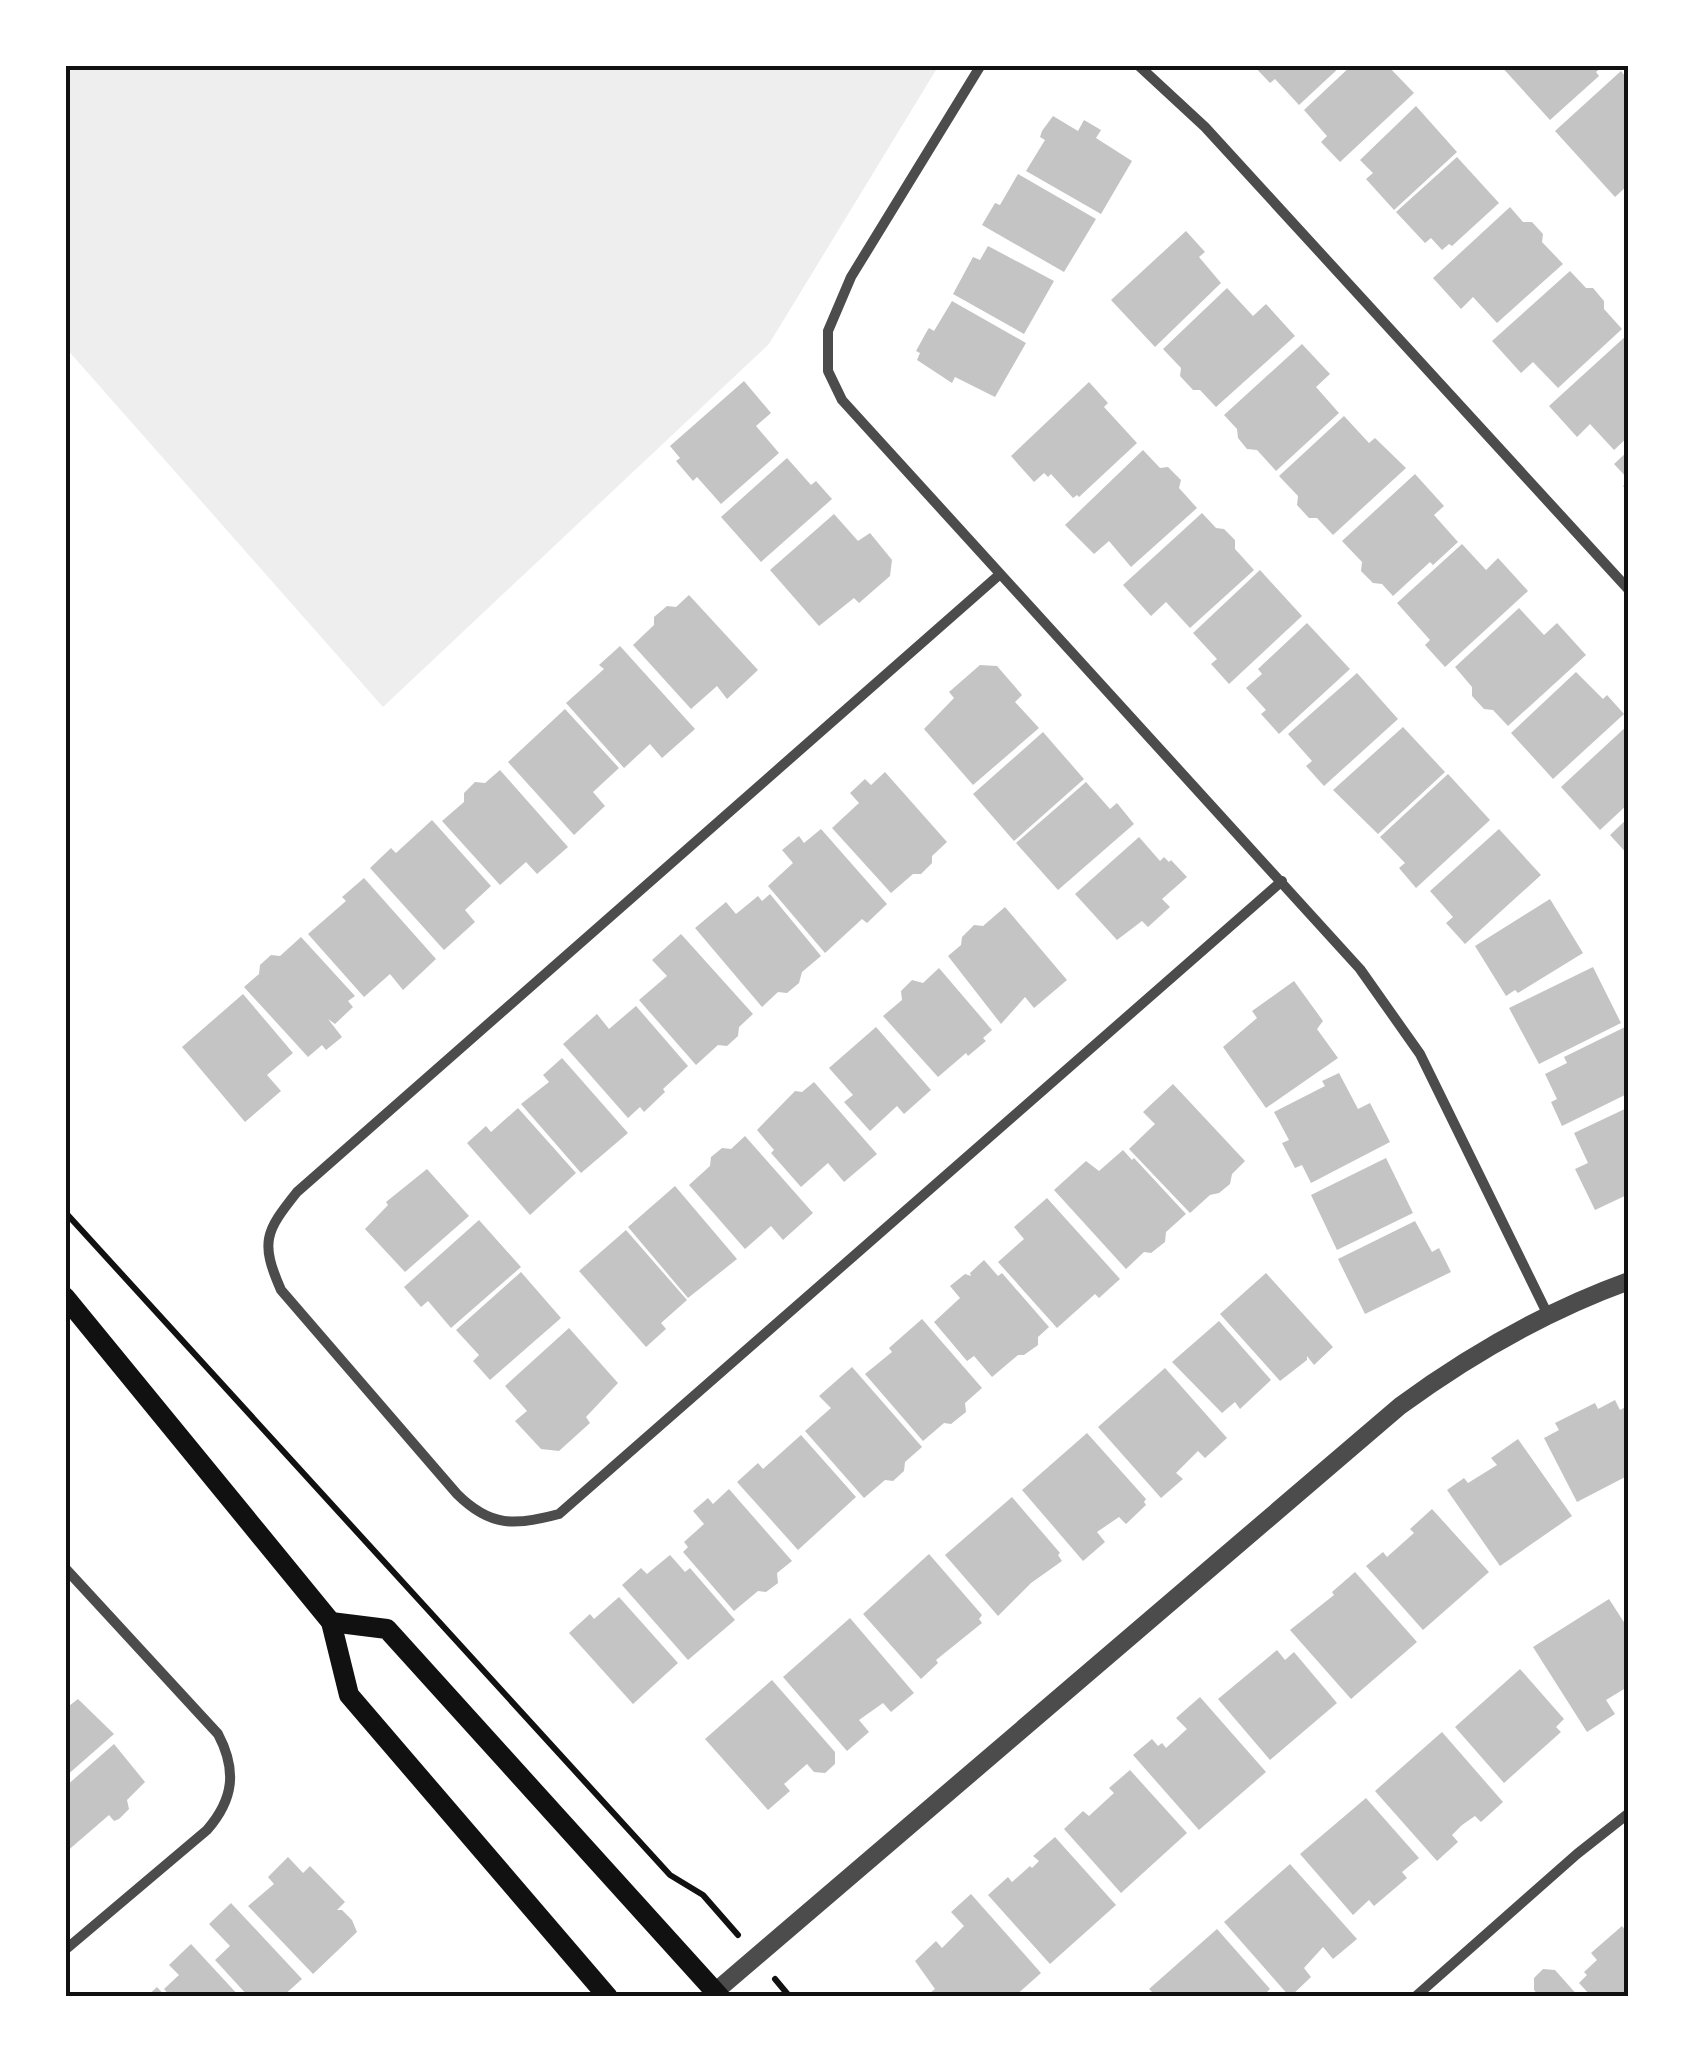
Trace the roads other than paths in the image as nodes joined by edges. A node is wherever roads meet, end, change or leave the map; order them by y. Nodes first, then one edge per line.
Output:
1 (981, 65) edge
2 (1138, 65) edge
3 (998, 574) junction
4 (1629, 590) edge
5 (1282, 881) junction
6 (1629, 1281) edge
7 (65, 1298) edge
8 (1547, 1314) junction
9 (65, 1568) edge
10 (332, 1622) junction
11 (1629, 1812) edge
12 (65, 1950) edge
13 (715, 1995) edge
14 (608, 1997) edge
15 (1415, 1997) edge

1 - 3 street
2 - 4 street
3 - 5 street
3 - 5 street
5 - 8 street
6 - 8 street
7 - 10 main road
8 - 13 street
9 - 12 street
10 - 13 main road
10 - 14 main road
11 - 15 street

